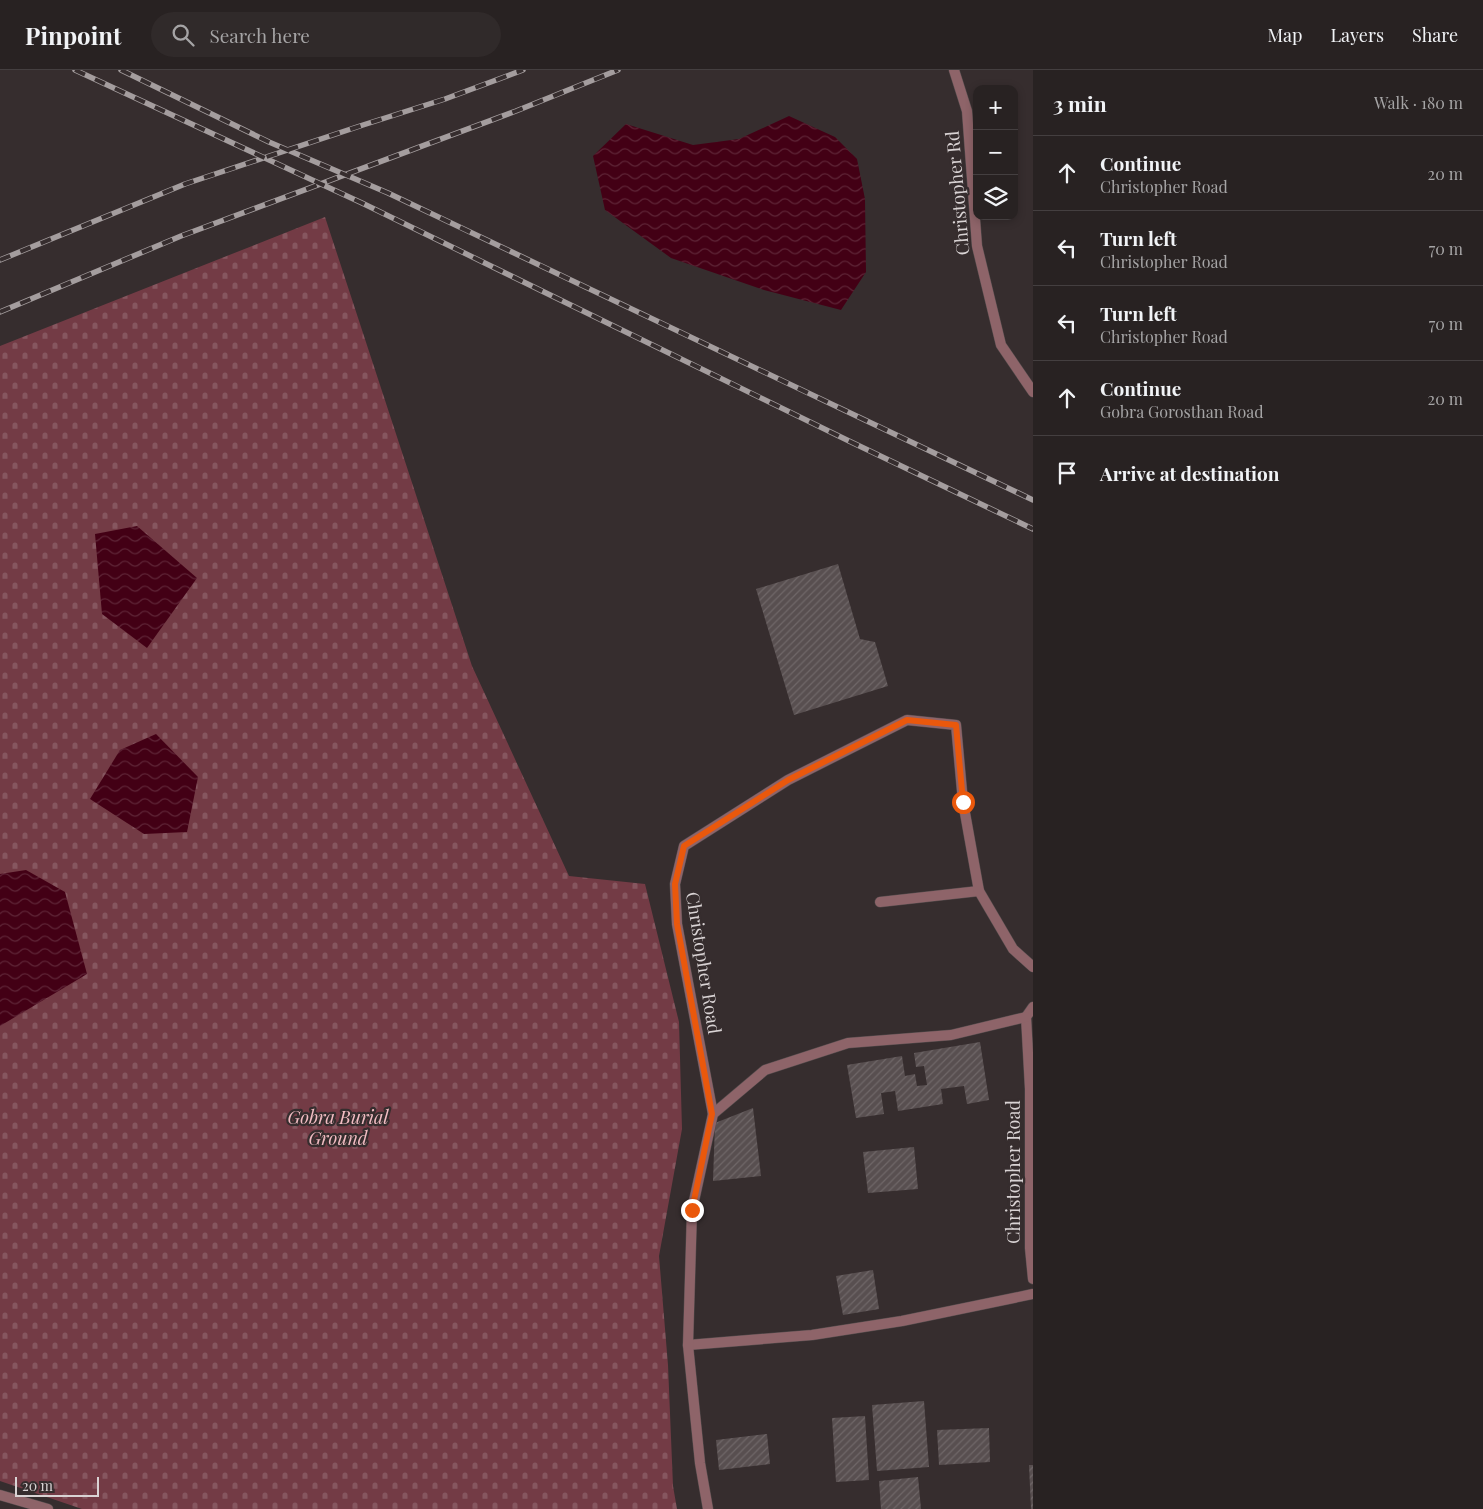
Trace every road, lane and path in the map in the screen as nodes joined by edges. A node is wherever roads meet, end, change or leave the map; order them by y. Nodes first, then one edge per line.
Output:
1 (954, 70) edge
2 (1033, 392) edge
3 (979, 891) junction
4 (880, 902) dead end
5 (1033, 967) edge
6 (1033, 1007) edge
7 (1026, 1017) junction
8 (712, 1114) junction
9 (1033, 1279) edge
10 (1033, 1294) edge
11 (688, 1345) junction
12 (0, 1495) edge
13 (48, 1509) edge
14 (708, 1509) edge

1 - 2 street, Christopher Rd
3 - 4 street
3 - 5 street, Christopher Road
3 - 8 street, Christopher Road
6 - 7 street
7 - 8 street
7 - 9 street, Christopher Road
8 - 11 street
10 - 11 street
11 - 14 street
12 - 13 street

